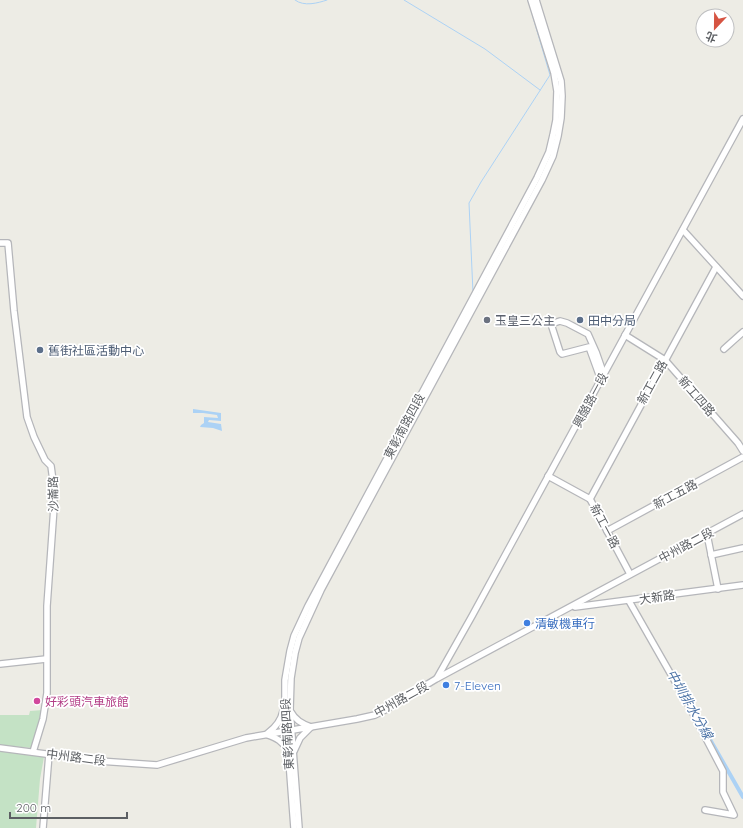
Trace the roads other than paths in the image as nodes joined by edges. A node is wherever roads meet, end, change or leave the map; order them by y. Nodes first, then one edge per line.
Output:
1 (531, 0) edge
2 (536, 0) edge
3 (743, 119) edge
4 (683, 230) junction
5 (0, 243) edge
6 (716, 267) junction
7 (742, 291) edge
8 (743, 332) edge
9 (625, 335) junction
10 (724, 349) dead end
11 (665, 360) junction
12 (604, 375) junction
13 (601, 380) junction
14 (743, 451) edge
15 (743, 457) edge
16 (548, 476) junction
17 (590, 498) junction
18 (743, 514) edge
19 (607, 531) junction
20 (707, 534) junction
21 (743, 548) edge
22 (711, 555) junction
23 (630, 574) junction
24 (743, 585) edge
25 (718, 588) junction
26 (629, 601) junction
27 (571, 608) junction
28 (46, 658) junction
29 (0, 664) edge
30 (436, 679) junction
31 (287, 708) junction
32 (311, 727) junction
33 (289, 730) junction
34 (266, 734) junction
35 (0, 748) edge
36 (33, 752) junction
37 (290, 753) junction
38 (49, 754) junction
39 (705, 810) dead end
40 (43, 828) edge
41 (294, 828) edge
42 (299, 828) edge

1 - 31 street, 東彰南路四段
2 - 31 street, 東彰南路四段
3 - 4 street, 興酪路一段
4 - 6 street
4 - 9 street, 興酪路一段
5 - 28 street, 沙崙路
6 - 7 street
6 - 11 street, 新工二路
8 - 10 street
9 - 11 street, 新工四路
9 - 12 street, 興酪路一段
11 - 14 street, 新工四路
11 - 17 street, 新工二路
12 - 13 street, 興酪路一段
12 - 13 street
13 - 16 street, 興酪路一段
15 - 19 street, 新工五路
16 - 17 street, 新工一路
16 - 30 street, 興酪路一段
17 - 19 street, 新工一路
18 - 20 street, 中州路二段
19 - 23 street, 新工一路
20 - 22 street
20 - 23 street, 中州路二段
21 - 22 street
22 - 25 street
23 - 27 street, 中州路二段
24 - 25 street, 大新路
25 - 26 street, 大新路
26 - 27 street, 大新路
26 - 39 street
27 - 30 street, 中州路二段
28 - 29 street
28 - 36 street, 沙崙路
30 - 32 street, 中州路二段
31 - 32 street
31 - 33 street, 東彰南路四段
31 - 34 street
32 - 33 street, 中州路二段
32 - 37 street
33 - 34 street, 中州路二段
33 - 37 street, 東彰南路四段
34 - 37 street
34 - 38 street, 中州路二段
35 - 36 street, 中州路二段
36 - 38 street, 中州路二段
37 - 41 street, 東彰南路四段
37 - 42 street, 東彰南路四段
38 - 40 street

